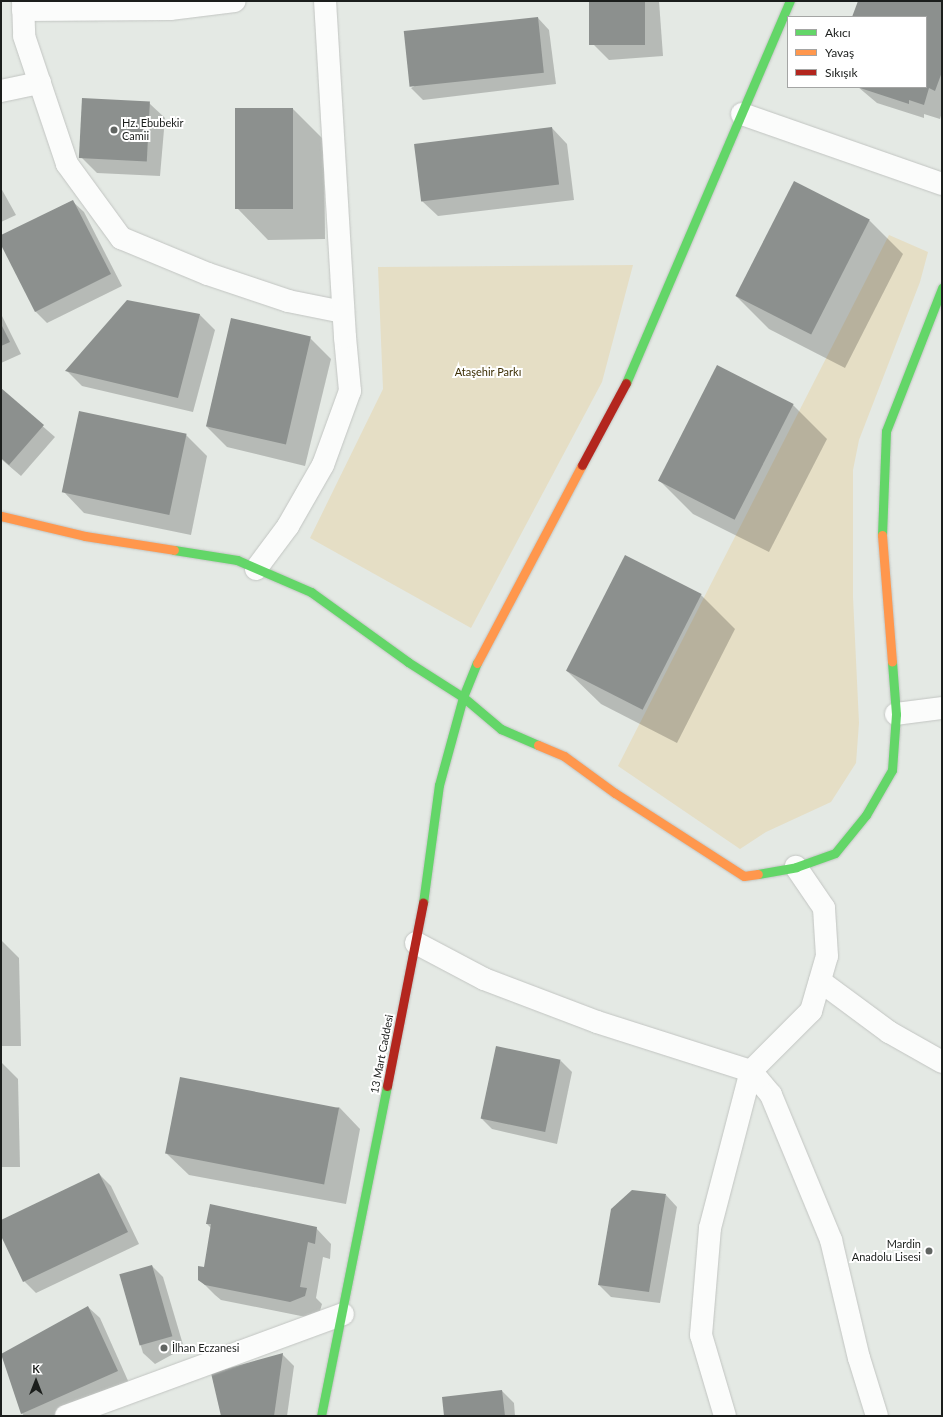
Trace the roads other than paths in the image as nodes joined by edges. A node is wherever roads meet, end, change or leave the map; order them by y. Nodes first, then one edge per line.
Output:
1 (235, 1) edge
2 (325, 1) edge
3 (790, 1) edge
4 (23, 6) edge
5 (40, 83) junction
6 (1, 91) edge
7 (742, 114) junction
8 (942, 184) edge
9 (942, 288) edge
10 (343, 312) junction
11 (1, 516) edge
12 (256, 569) junction
13 (463, 697) junction
14 (942, 708) edge
15 (896, 714) junction
16 (796, 867) junction
17 (416, 943) junction
18 (820, 981) junction
19 (942, 1062) edge
20 (751, 1071) junction
21 (343, 1314) junction
22 (863, 1372) junction
23 (66, 1416) edge
24 (321, 1416) edge
25 (725, 1416) edge
26 (862, 1416) edge
27 (877, 1416) edge

1 - 4 street
2 - 10 street
3 - 7 street, 13 Mart Caddesi
4 - 5 street
5 - 6 street
5 - 10 street
7 - 8 street
7 - 13 street, 13 Mart Caddesi
9 - 15 street
10 - 12 street
11 - 12 street
12 - 13 street
13 - 16 street
13 - 17 street, 13 Mart Caddesi
14 - 15 street
15 - 16 street
16 - 18 street
17 - 20 street
17 - 21 street, 13 Mart Caddesi
18 - 19 street
18 - 20 street
20 - 22 street
20 - 25 street
21 - 23 street
21 - 24 street, 13 Mart Caddesi
22 - 26 street
22 - 27 street

